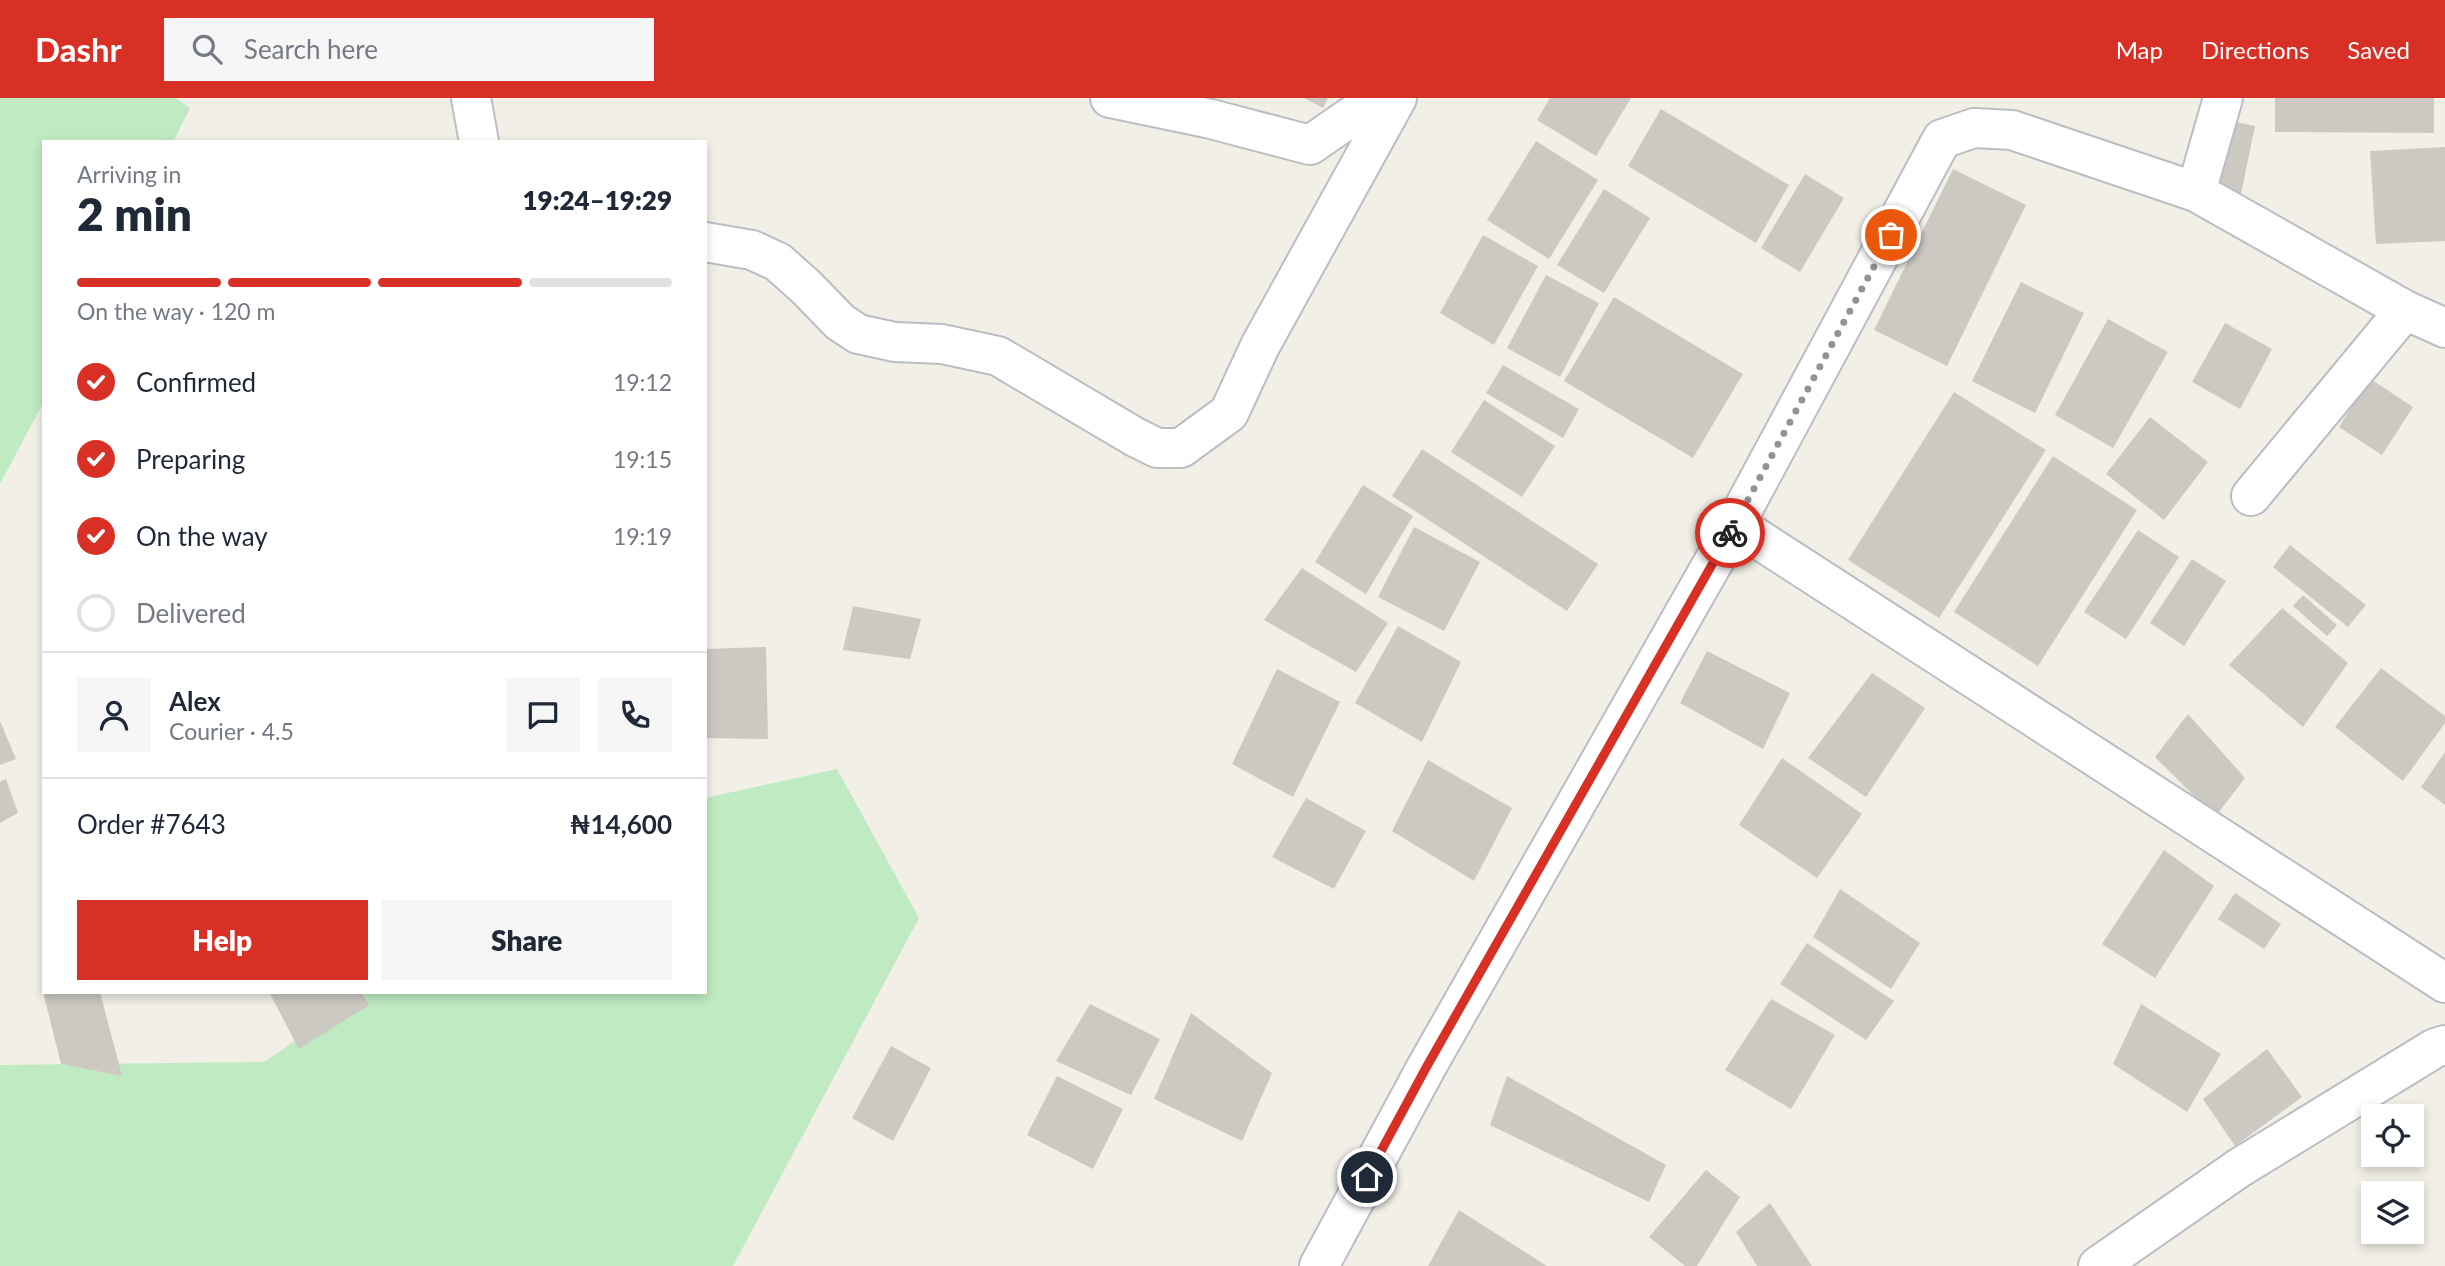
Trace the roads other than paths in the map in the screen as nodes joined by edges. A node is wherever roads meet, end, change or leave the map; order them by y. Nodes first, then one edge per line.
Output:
1 (471, 98) edge
2 (1110, 98) edge
3 (1378, 98) edge
4 (1397, 98) edge
5 (2223, 98) edge
6 (479, 140) edge
7 (2196, 192) junction
8 (707, 242) edge
9 (2405, 310) junction
10 (2445, 328) edge
11 (2251, 496) dead end
12 (1735, 524) junction
13 (2445, 983) edge
14 (2445, 1045) edge
15 (1319, 1266) edge
16 (2098, 1266) edge

1 - 6 street
2 - 3 street
4 - 8 street
5 - 7 street
7 - 9 street
7 - 12 street
9 - 10 street
9 - 11 street
12 - 13 street
12 - 15 street
14 - 16 street

